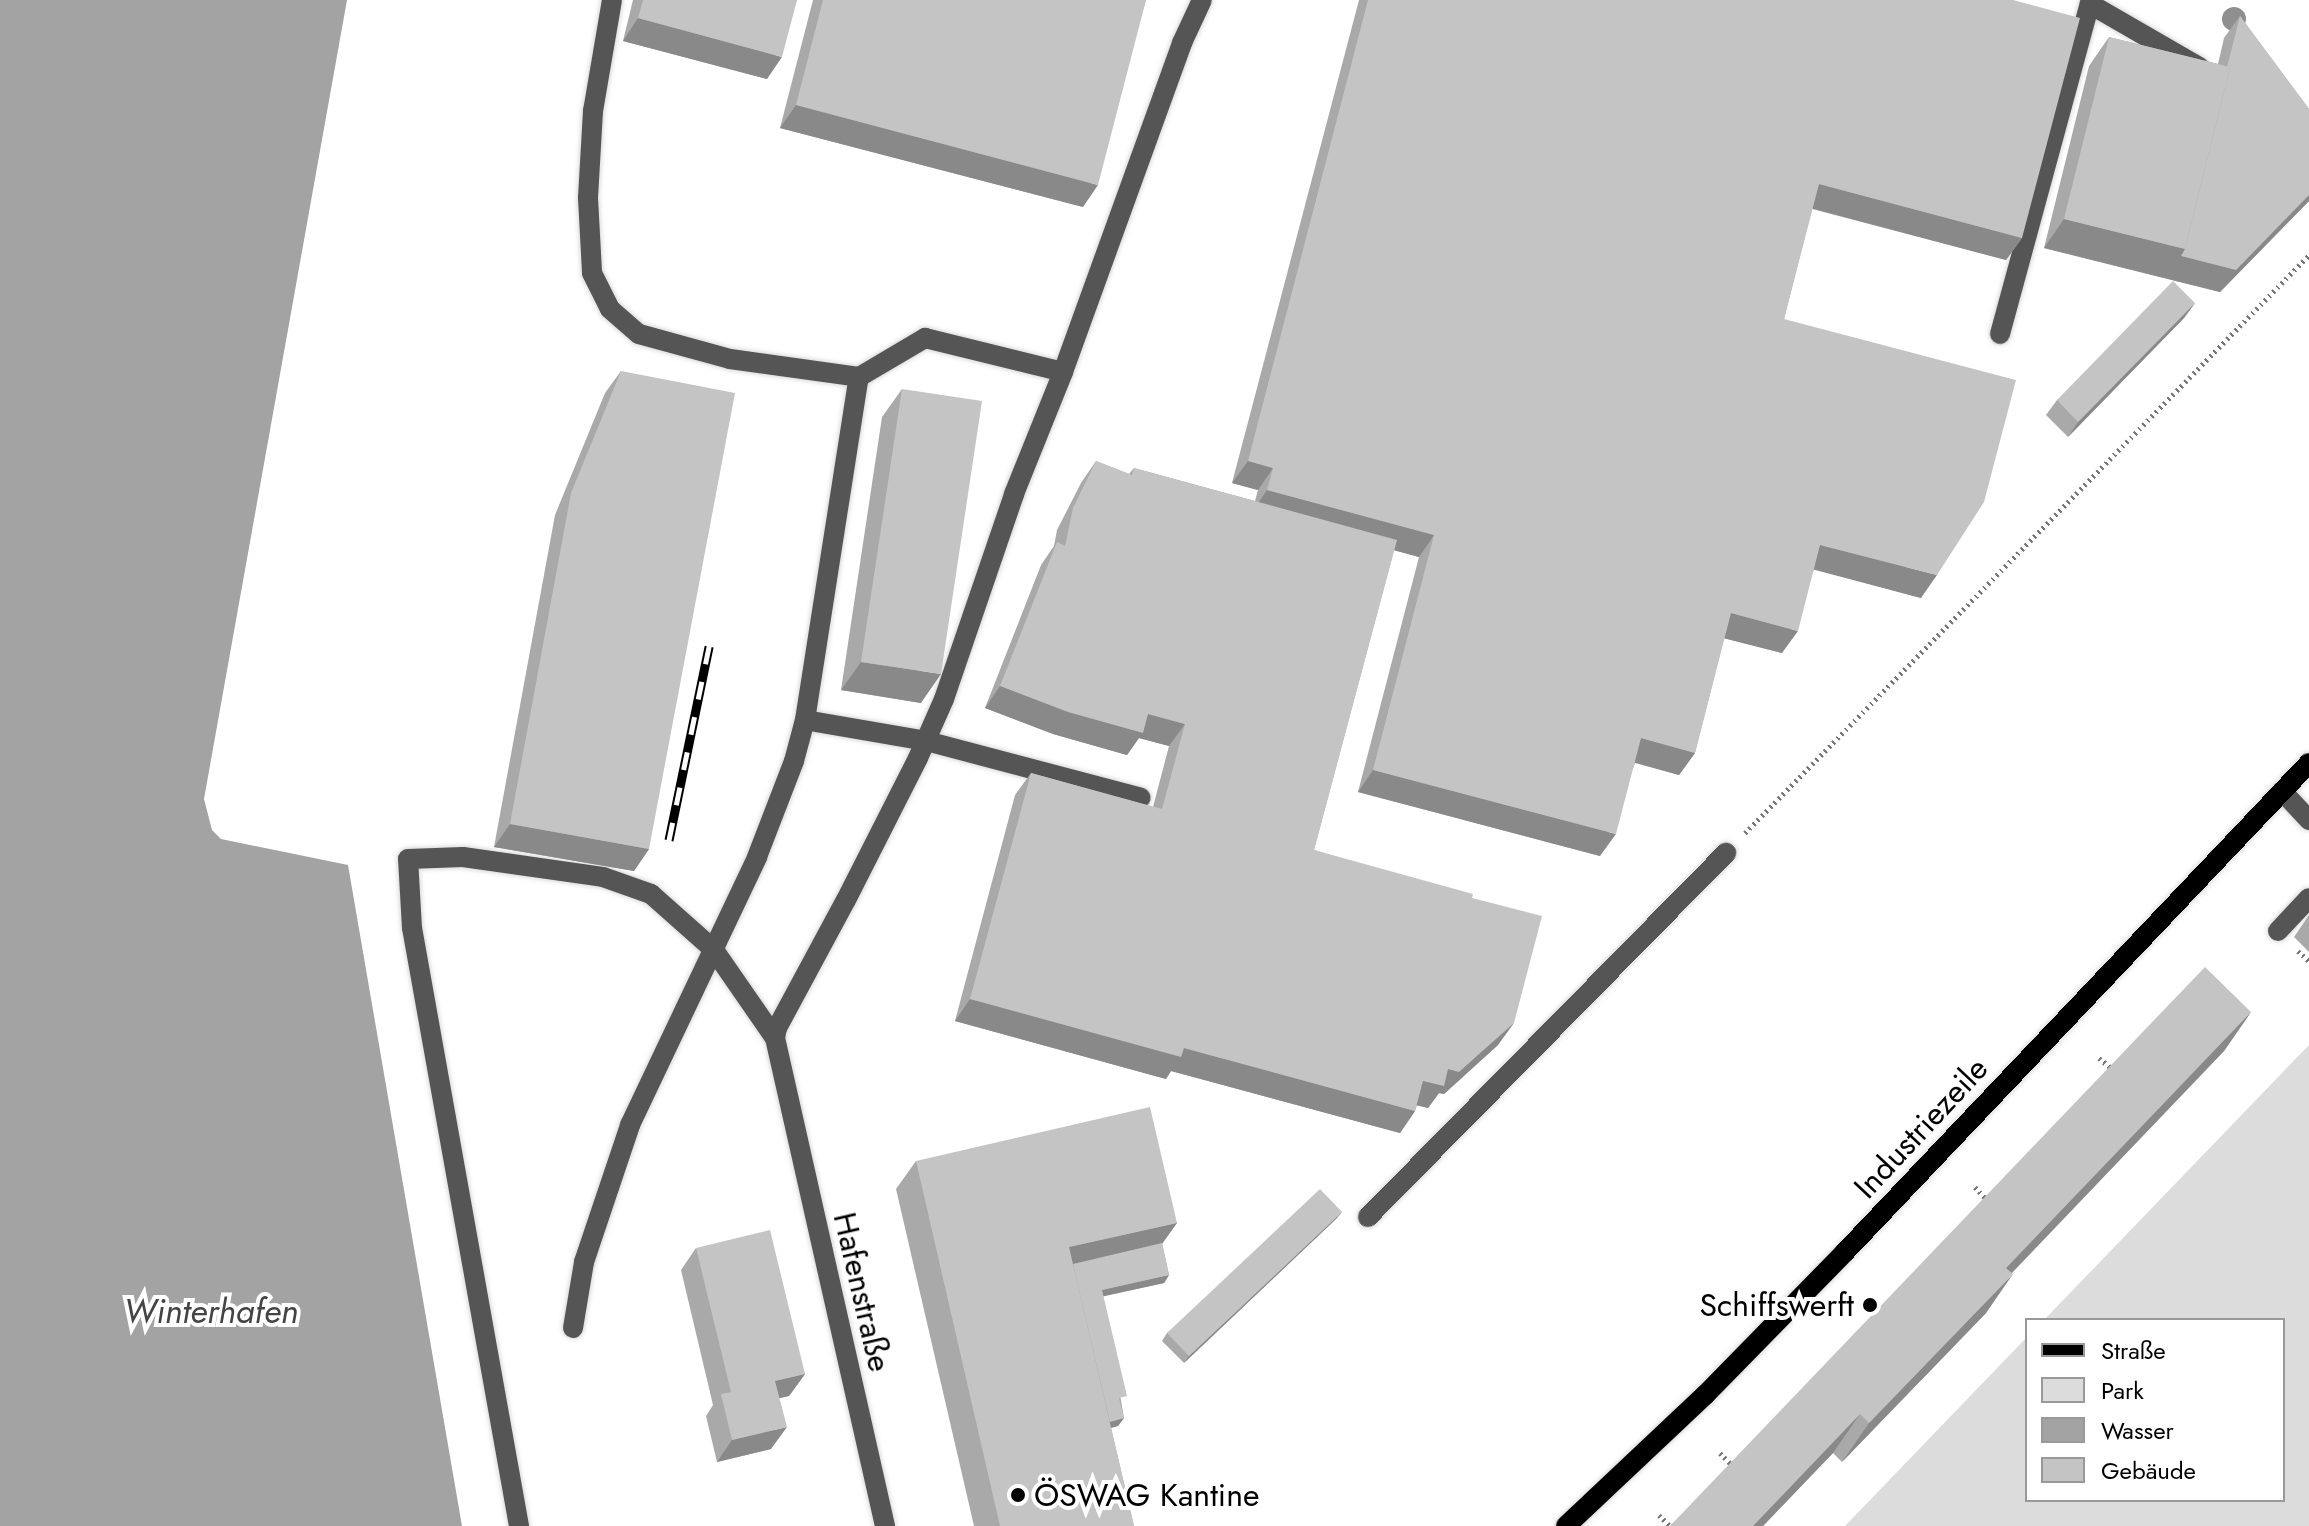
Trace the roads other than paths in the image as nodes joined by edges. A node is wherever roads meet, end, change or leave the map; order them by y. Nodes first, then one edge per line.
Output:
1 (612, 0) edge
2 (1202, 0) edge
3 (2090, 2) edge
4 (2210, 73) edge
5 (2000, 334) dead end
6 (1063, 372) junction
7 (859, 377) junction
8 (805, 720) junction
9 (926, 741) junction
10 (2309, 763) edge
11 (2282, 791) junction
12 (1141, 798) dead end
13 (2309, 820) edge
14 (1726, 853) road end
15 (2309, 898) edge
16 (2278, 931) dead end
17 (714, 950) junction
18 (775, 1038) junction
19 (1368, 1217) dead end
20 (573, 1328) dead end
21 (519, 1526) edge
22 (885, 1526) edge
23 (1566, 1526) edge

1 - 7 street
2 - 6 street
3 - 4 street
3 - 5 street
6 - 7 street
6 - 9 street
7 - 8 street
8 - 9 street
8 - 17 street
9 - 12 street
9 - 18 street
10 - 11 main road, Industriezeile
11 - 13 street
11 - 23 main road, Industriezeile
14 - 19 street
15 - 16 street
17 - 18 street
17 - 20 street
17 - 21 street
18 - 22 street, Hafenstraße

